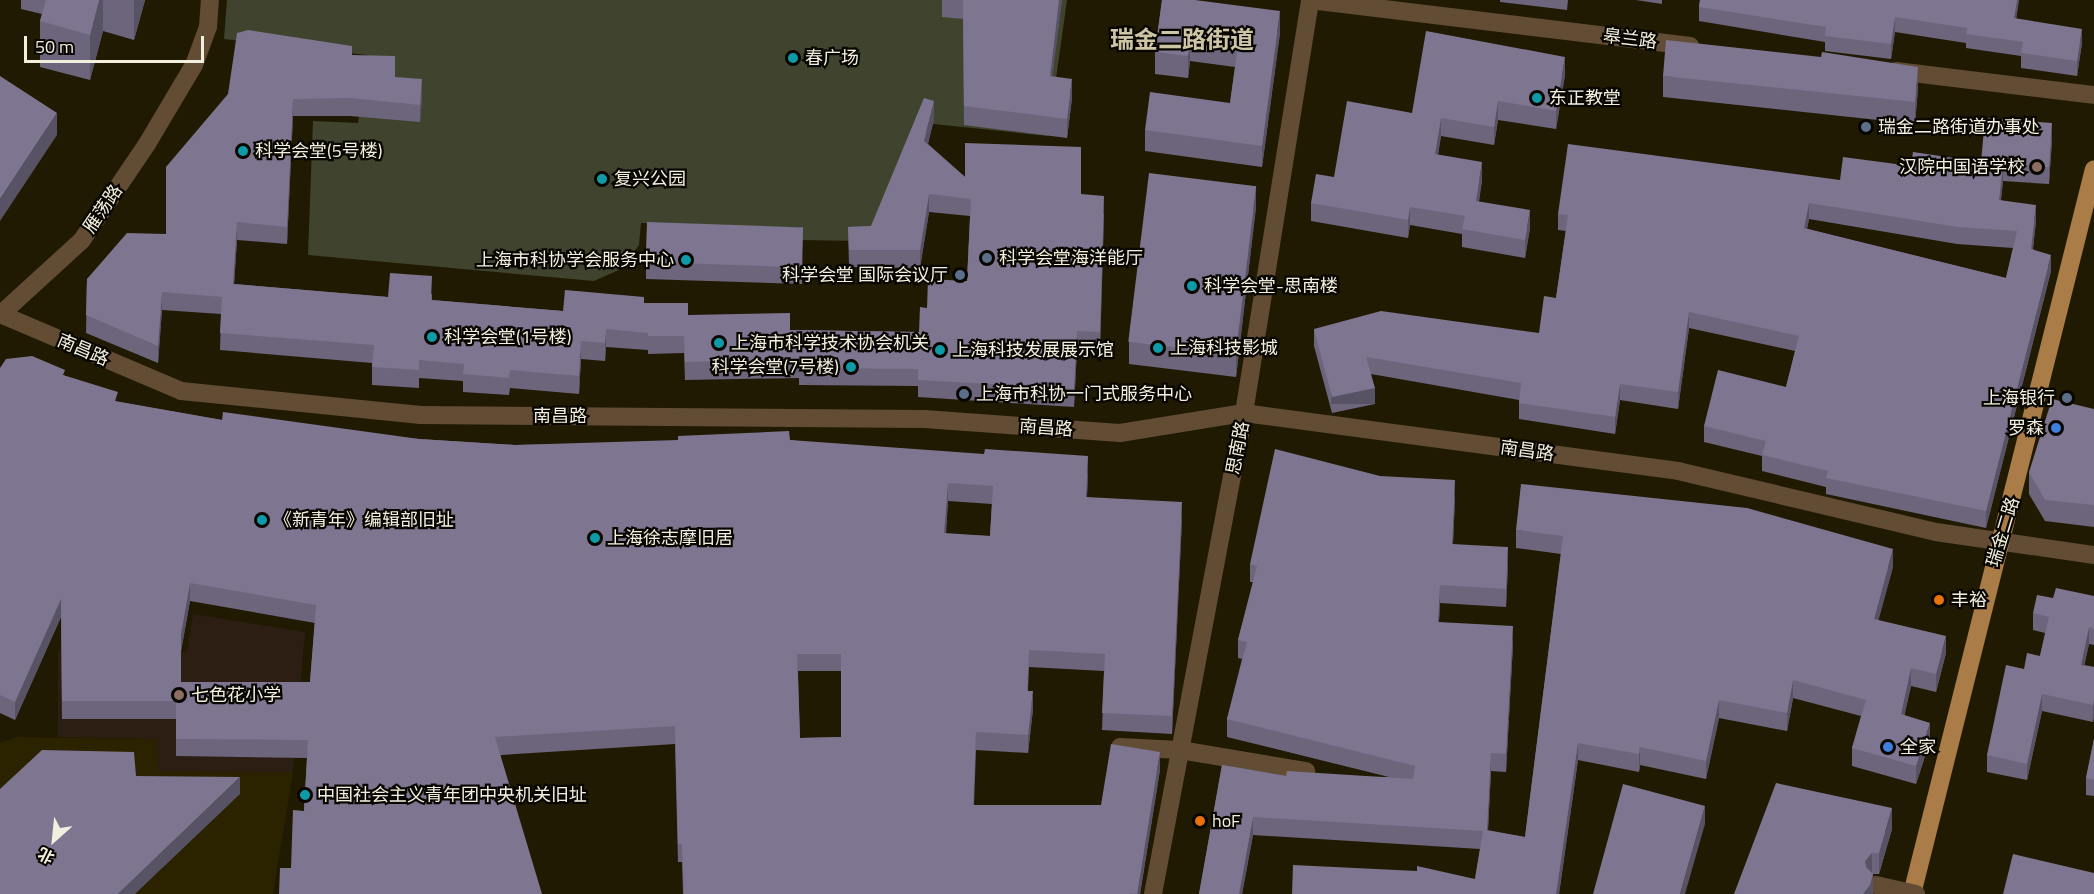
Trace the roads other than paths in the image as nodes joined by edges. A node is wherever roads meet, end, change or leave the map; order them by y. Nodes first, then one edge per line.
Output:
1 (210, 0) edge
2 (1310, 0) edge
3 (1714, 49) edge
4 (1880, 69) edge
5 (2094, 95) edge
6 (2094, 169) edge
7 (0, 314) edge
8 (1244, 413) junction
9 (1998, 541) junction
10 (2094, 555) edge
11 (1120, 747) edge
12 (1180, 750) junction
13 (1306, 771) edge
14 (1876, 885) dead end
15 (1153, 894) edge
16 (1914, 894) edge

1 - 7 street, 雁荡路
2 - 3 street, 皋兰路
2 - 8 street, 思南路
4 - 5 street
6 - 9 main road, 瑞金二路
7 - 8 street, 南昌路
8 - 9 street, 南昌路
8 - 12 street, 思南路
9 - 10 street, 南昌路
9 - 16 main road, 瑞金二路
11 - 12 street
12 - 13 street
12 - 15 street, 思南路
14 - 16 street, bridge

